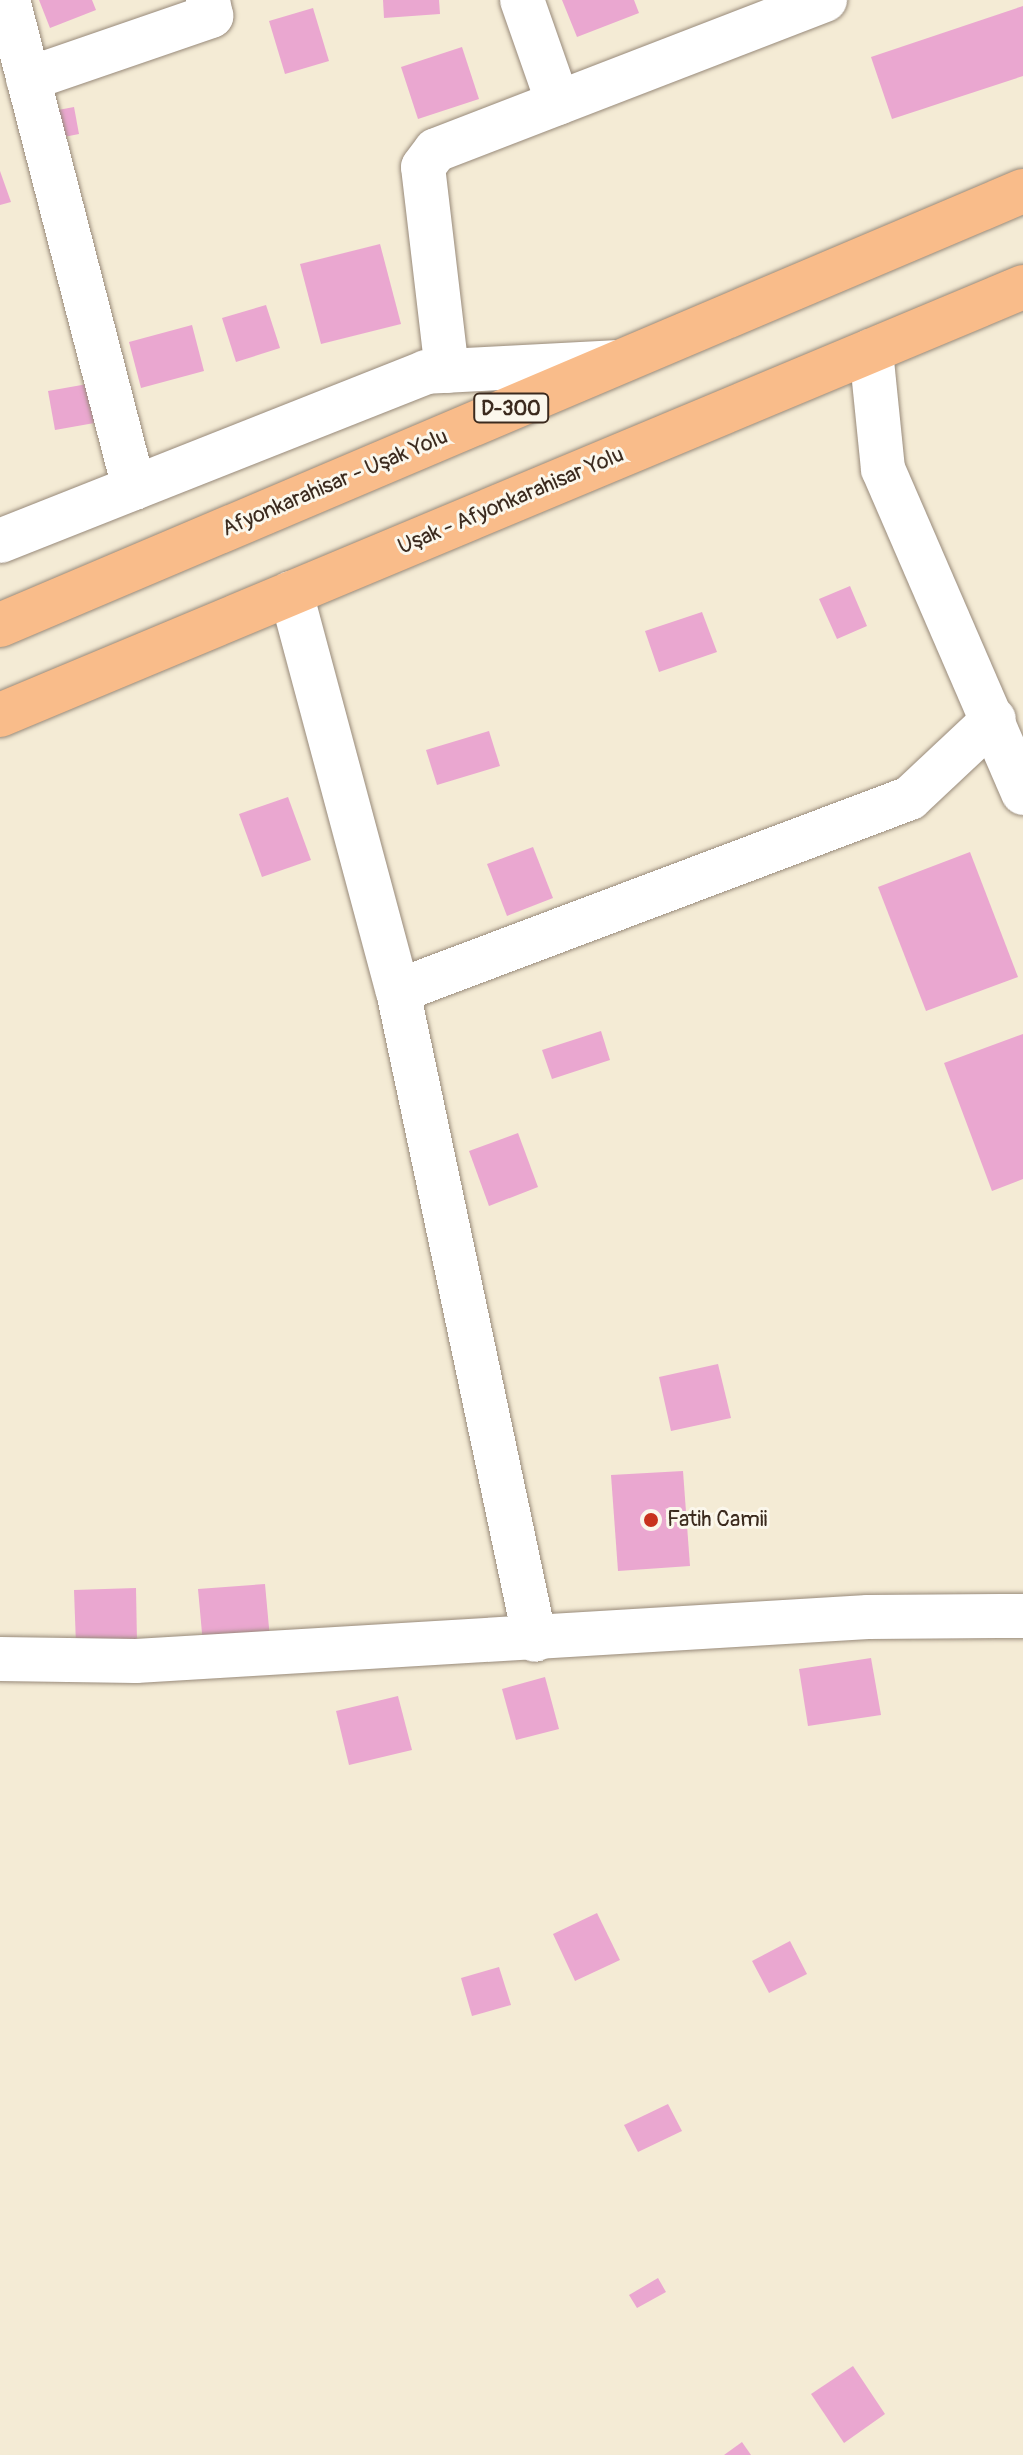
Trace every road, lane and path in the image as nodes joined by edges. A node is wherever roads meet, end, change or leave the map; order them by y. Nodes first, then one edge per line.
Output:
1 (8, 0) edge
2 (208, 0) edge
3 (522, 0) edge
4 (825, 0) edge
5 (28, 79) junction
6 (558, 103) junction
7 (1023, 191) edge
8 (1023, 287) edge
9 (871, 351) junction
10 (620, 362) junction
11 (447, 371) junction
12 (134, 488) junction
13 (0, 541) edge
14 (291, 593) junction
15 (0, 625) edge
16 (0, 715) edge
17 (994, 719) junction
18 (1023, 793) edge
19 (398, 991) junction
20 (1023, 1616) edge
21 (535, 1640) junction
22 (0, 1659) edge

1 - 5 street
2 - 5 street
3 - 6 street
4 - 6 street
5 - 12 street
6 - 11 street
7 - 10 highway, Afyonkarahisar - Uşak Yolu / D-300
8 - 9 highway, Uşak - Afyonkarahisar Yolu
9 - 14 highway, Uşak - Afyonkarahisar Yolu
9 - 17 street
10 - 11 street
10 - 15 highway, Afyonkarahisar - Uşak Yolu / D-300
11 - 12 street
12 - 13 street
14 - 16 highway, Uşak - Afyonkarahisar Yolu
14 - 19 street
17 - 18 street
17 - 19 street
19 - 21 street
20 - 21 street
21 - 22 street

